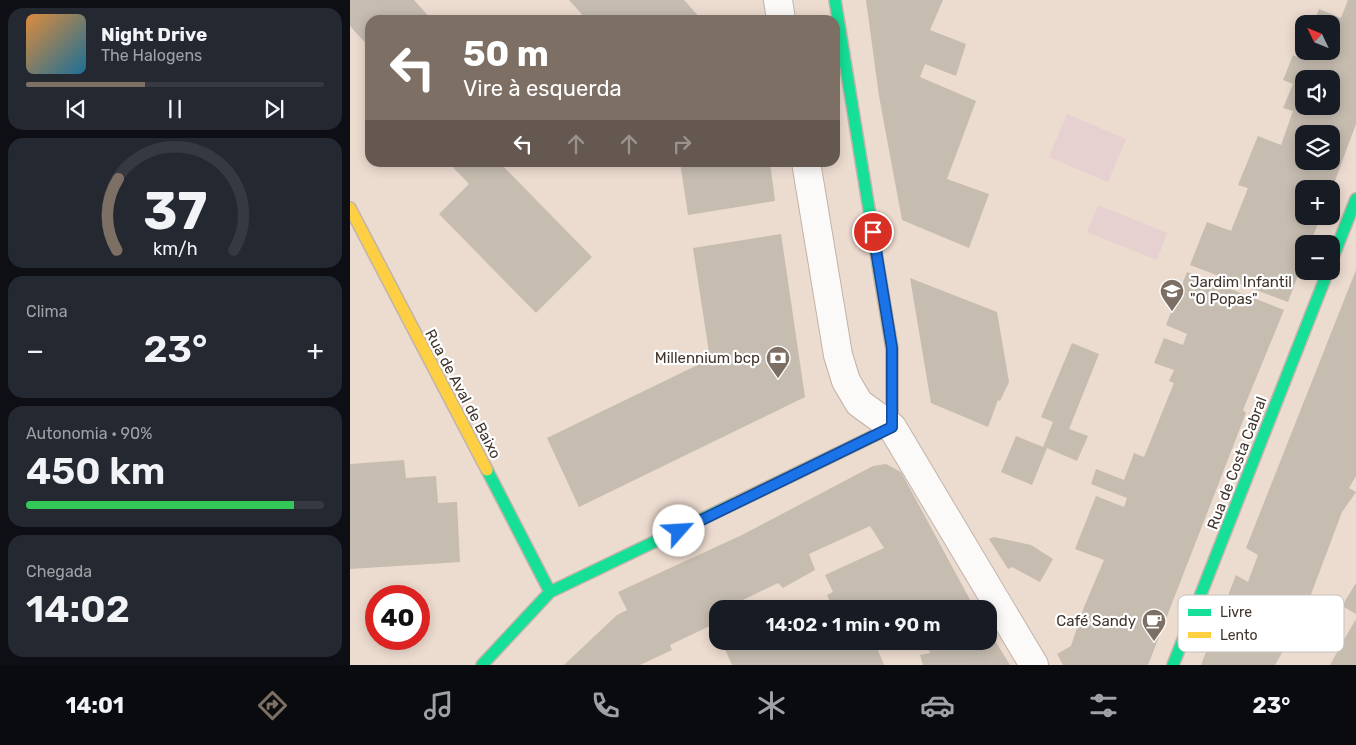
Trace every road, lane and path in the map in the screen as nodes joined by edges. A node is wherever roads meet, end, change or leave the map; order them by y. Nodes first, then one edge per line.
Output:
1 (778, 0) edge
2 (835, 0) edge
3 (780, 15) edge
4 (837, 15) edge
5 (840, 31) edge
6 (807, 167) edge
7 (1356, 199) edge
8 (350, 208) edge
9 (1340, 239) edge
10 (1324, 280) edge
11 (892, 427) junction
12 (550, 592) junction
13 (1201, 595) edge
14 (1178, 652) edge
15 (482, 665) edge
16 (1034, 665) edge
17 (1173, 665) edge

1 - 3 street
2 - 4 street
5 - 11 street
6 - 11 street
7 - 9 street
8 - 12 street, Rua de Aval de Baixo
10 - 13 street, Rua de Costa Cabral
11 - 12 street
11 - 16 street
12 - 15 street
14 - 17 street, Rua de Costa Cabral

